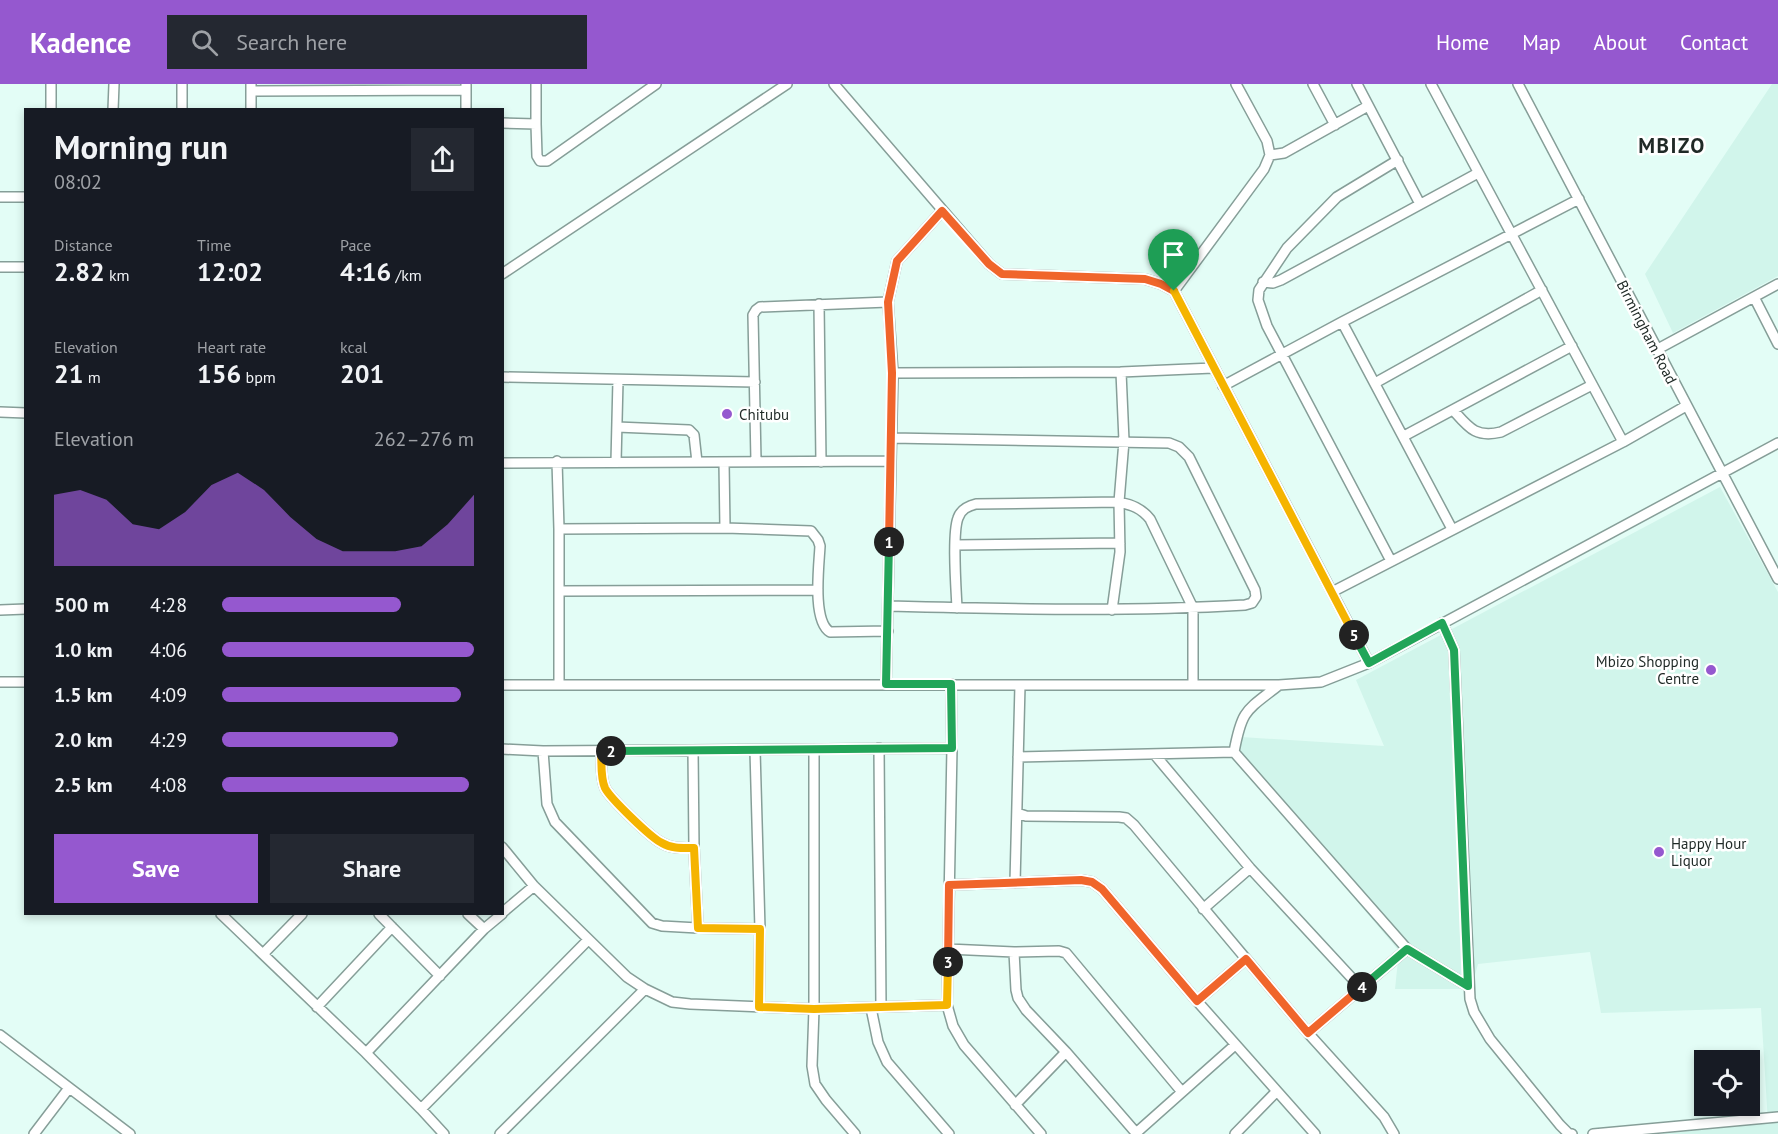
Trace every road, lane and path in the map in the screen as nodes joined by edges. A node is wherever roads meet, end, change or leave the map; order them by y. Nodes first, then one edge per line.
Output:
1 (51, 84) edge
2 (114, 84) edge
3 (182, 84) edge
4 (536, 84) edge
5 (656, 84) edge
6 (787, 84) edge
7 (834, 84) edge
8 (1236, 84) edge
9 (1313, 84) edge
10 (1357, 84) edge
11 (1431, 84) edge
12 (1518, 84) edge
13 (466, 87) edge
14 (251, 88) edge
15 (1368, 106) junction
16 (51, 108) edge
17 (113, 108) edge
18 (182, 108) edge
19 (251, 108) edge
20 (466, 108) edge
21 (504, 123) edge
22 (536, 124) junction
23 (1335, 125) junction
24 (1270, 155) junction
25 (1398, 160) junction
26 (1478, 173) junction
27 (0, 197) edge
28 (24, 197) edge
29 (1579, 199) junction
30 (1420, 204) junction
31 (942, 211) junction
32 (1512, 233) junction
33 (0, 267) edge
34 (24, 267) edge
35 (504, 273) edge
36 (1263, 282) junction
37 (1778, 284) edge
38 (1542, 290) junction
39 (1174, 291) junction
40 (1754, 297) junction
41 (888, 302) junction
42 (819, 304) junction
43 (1342, 322) junction
44 (1778, 344) edge
45 (1572, 346) junction
46 (1656, 350) junction
47 (1282, 355) junction
48 (1214, 368) junction
49 (1121, 372) junction
50 (892, 373) junction
51 (504, 377) edge
52 (618, 380) junction
53 (754, 382) junction
54 (1375, 383) junction
55 (1592, 385) junction
56 (1223, 386) junction
57 (1686, 406) junction
58 (1454, 411) junction
59 (0, 412) edge
60 (24, 412) edge
61 (617, 427) junction
62 (1404, 436) junction
63 (891, 438) junction
64 (1124, 441) junction
65 (1623, 442) junction
66 (1778, 443) edge
67 (558, 461) junction
68 (756, 461) junction
69 (889, 461) junction
70 (504, 462) edge
71 (615, 462) junction
72 (698, 462) junction
73 (724, 462) junction
74 (821, 462) junction
75 (1723, 474) junction
76 (1119, 502) junction
77 (725, 528) junction
78 (560, 529) junction
79 (1452, 529) junction
80 (1120, 543) junction
81 (956, 545) junction
82 (1391, 561) junction
83 (1778, 579) edge
84 (818, 590) junction
85 (560, 591) junction
86 (1332, 592) junction
87 (889, 606) junction
88 (957, 608) junction
89 (1193, 608) junction
90 (24, 609) edge
91 (0, 610) edge
92 (1112, 610) junction
93 (1442, 623) junction
94 (888, 631) junction
95 (1369, 663) junction
96 (0, 682) edge
97 (24, 682) edge
98 (886, 684) junction
99 (951, 684) junction
100 (504, 685) edge
101 (559, 685) junction
102 (1020, 685) junction
103 (1192, 685) junction
104 (1280, 685) junction
105 (879, 748) junction
106 (952, 748) junction
107 (504, 749) edge
108 (814, 749) junction
109 (693, 750) junction
110 (755, 750) junction
111 (543, 751) junction
112 (601, 751) junction
113 (1234, 752) junction
114 (1155, 755) junction
115 (1018, 757) junction
116 (1017, 813) junction
117 (694, 848) junction
118 (504, 849) edge
119 (1250, 868) junction
120 (1015, 883) junction
121 (949, 885) junction
122 (534, 886) junction
123 (1203, 909) junction
124 (504, 911) edge
125 (222, 915) edge
126 (301, 915) edge
127 (380, 915) edge
128 (469, 915) edge
129 (500, 915) edge
130 (392, 927) junction
131 (698, 928) junction
132 (484, 929) junction
133 (760, 929) junction
134 (588, 940) junction
135 (948, 949) junction
136 (1407, 949) junction
137 (1014, 952) junction
138 (264, 953) junction
139 (1246, 959) junction
140 (440, 976) junction
141 (1468, 986) junction
142 (1361, 988) junction
143 (645, 989) junction
144 (1197, 1001) junction
145 (947, 1005) junction
146 (317, 1007) junction
147 (759, 1007) junction
148 (876, 1008) junction
149 (814, 1009) junction
150 (1308, 1033) junction
151 (0, 1035) edge
152 (1235, 1045) junction
153 (1066, 1052) junction
154 (366, 1053) junction
155 (69, 1088) junction
156 (1182, 1092) junction
157 (1276, 1092) junction
158 (1016, 1105) junction
159 (421, 1108) junction
160 (1778, 1117) edge
161 (1137, 1133) edge
162 (34, 1134) edge
163 (130, 1134) edge
164 (444, 1134) edge
165 (500, 1134) edge
166 (855, 1134) edge
167 (949, 1134) edge
168 (1041, 1134) edge
169 (1235, 1134) edge
170 (1315, 1134) edge
171 (1394, 1134) edge
172 (1572, 1134) edge
173 (1593, 1134) edge

1 - 16 street
2 - 17 street
3 - 18 street
4 - 22 street
5 - 22 street
6 - 35 street
7 - 31 street
8 - 24 street
9 - 23 street
10 - 15 street
11 - 26 street
12 - 29 street, Birmingham Road
13 - 14 street
13 - 20 street
14 - 19 street
15 - 23 street
15 - 25 street
21 - 22 street
23 - 24 street
24 - 39 street
25 - 30 street
25 - 36 street
26 - 30 street
26 - 32 street
27 - 28 street
29 - 32 street
29 - 46 street, Birmingham Road
30 - 36 street
31 - 39 street
31 - 41 street
32 - 38 street
32 - 43 street
33 - 34 street
36 - 47 street
37 - 40 street
38 - 45 street
38 - 54 street
39 - 48 street
40 - 44 street
40 - 46 street
41 - 42 street
41 - 50 street
42 - 53 street
42 - 74 street
43 - 47 street
43 - 54 street
45 - 55 street
45 - 58 street
46 - 57 street, Birmingham Road
47 - 56 street
47 - 82 street
48 - 49 street
48 - 56 street
49 - 50 street
49 - 64 street
50 - 63 street
51 - 52 street
52 - 53 street
52 - 61 street
53 - 68 street
54 - 62 street
55 - 58 street
55 - 65 street
56 - 86 street
57 - 65 street
57 - 75 street, Birmingham Road
58 - 62 street
59 - 60 street
61 - 71 street
61 - 72 street
62 - 79 street
63 - 64 street
63 - 69 street
64 - 76 street
64 - 89 street
65 - 79 street
66 - 75 street
67 - 70 street
67 - 71 street
67 - 78 street
68 - 73 street
68 - 74 street
69 - 74 street
69 - 87 street
71 - 72 street
72 - 73 street
73 - 77 street
75 - 83 street, Birmingham Road
75 - 93 street
76 - 80 street
76 - 81 street
76 - 89 street
77 - 78 street
77 - 84 street
78 - 85 street
79 - 82 street
80 - 81 street
80 - 92 street
81 - 88 street
82 - 86 street
84 - 85 street
84 - 94 street
85 - 101 street
86 - 95 street
87 - 88 street
87 - 94 street
88 - 92 street
89 - 92 street
89 - 103 street
90 - 91 street
93 - 95 street
93 - 141 street
94 - 98 street
95 - 104 street
96 - 97 street
98 - 99 street
98 - 101 street
99 - 102 street
99 - 106 street
100 - 101 street
102 - 103 street
102 - 115 street
103 - 104 street
104 - 113 street
105 - 106 street
105 - 108 street
105 - 148 street
106 - 121 street
107 - 111 street
108 - 110 street
108 - 149 street
109 - 110 street
109 - 112 street
109 - 117 street
110 - 133 street
111 - 112 street
111 - 131 street
112 - 117 street
113 - 114 street
113 - 136 street
114 - 115 street
114 - 119 street
115 - 116 street
116 - 120 street
116 - 123 street
117 - 131 street
118 - 122 street
119 - 123 street
119 - 142 street
120 - 121 street
120 - 144 street
121 - 135 street
122 - 124 street
122 - 134 street
123 - 139 street
125 - 138 street
126 - 138 street
127 - 130 street
128 - 132 street
129 - 132 street
130 - 140 street
130 - 146 street
131 - 133 street
132 - 140 street
133 - 147 street
134 - 143 street
134 - 159 street
135 - 137 street
135 - 145 street
136 - 141 street
136 - 142 street
137 - 153 street
137 - 156 street
138 - 146 street
139 - 144 street
139 - 150 street
140 - 154 street
141 - 172 street
142 - 150 street
143 - 147 street
143 - 165 street
144 - 152 street
145 - 148 street
145 - 158 street
146 - 154 street
147 - 149 street
148 - 149 street
148 - 167 street
149 - 166 street
150 - 171 street
151 - 155 street
152 - 156 street
152 - 157 street
153 - 158 street
153 - 161 street
154 - 159 street
155 - 162 street
155 - 163 street
156 - 161 street
157 - 169 street
157 - 170 street
158 - 168 street
159 - 164 street
160 - 173 street

